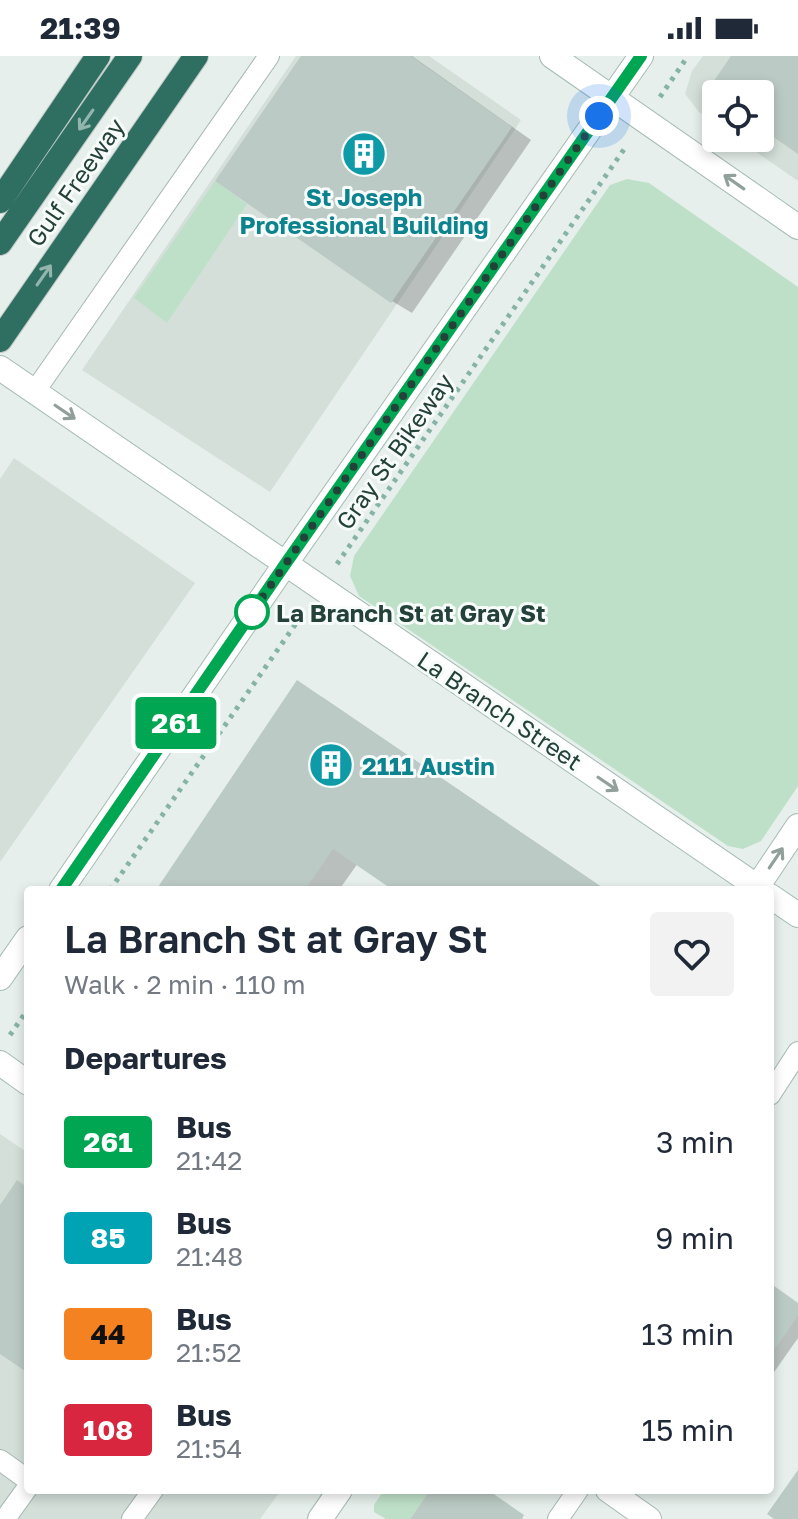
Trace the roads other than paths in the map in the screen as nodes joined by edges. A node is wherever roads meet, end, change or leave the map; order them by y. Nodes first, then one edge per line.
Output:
1 (98, 56) edge
2 (130, 56) edge
3 (196, 56) edge
4 (269, 56) edge
5 (552, 56) edge
6 (641, 56) edge
7 (612, 98) junction
8 (0, 201) edge
9 (798, 227) edge
10 (0, 243) edge
11 (0, 340) edge
12 (0, 368) edge
13 (35, 391) junction
14 (286, 563) junction
15 (798, 826) edge
16 (64, 886) edge
17 (754, 886) edge
18 (764, 886) edge
19 (774, 899) edge
20 (798, 915) edge
21 (24, 944) edge
22 (0, 978) edge
23 (798, 1052) edge
24 (0, 1063) edge
25 (24, 1080) edge
26 (774, 1089) edge
27 (0, 1460) edge
28 (24, 1477) edge
29 (24, 1493) edge
30 (150, 1494) edge
31 (337, 1494) edge
32 (575, 1494) edge
33 (614, 1494) edge
34 (5, 1519) edge
35 (132, 1519) edge
36 (320, 1519) edge
37 (558, 1519) edge
38 (649, 1519) edge

1 - 8 highway
2 -> 10 highway
11 -> 3 highway, Gulf Freeway
4 - 13 lane
5 - 7 street
6 - 7 street
9 -> 7 street
7 - 14 street
12 - 13 street, La Branch Street
13 -> 14 street, La Branch Street
14 - 16 street
14 -> 17 street, La Branch Street
18 -> 15 street
19 - 20 street, La Branch Street
21 - 22 street
23 - 26 lane
24 - 25 street
27 - 28 lane
29 - 34 lane
30 - 35 lane
31 - 36 street
32 - 37 lane
33 - 38 street

